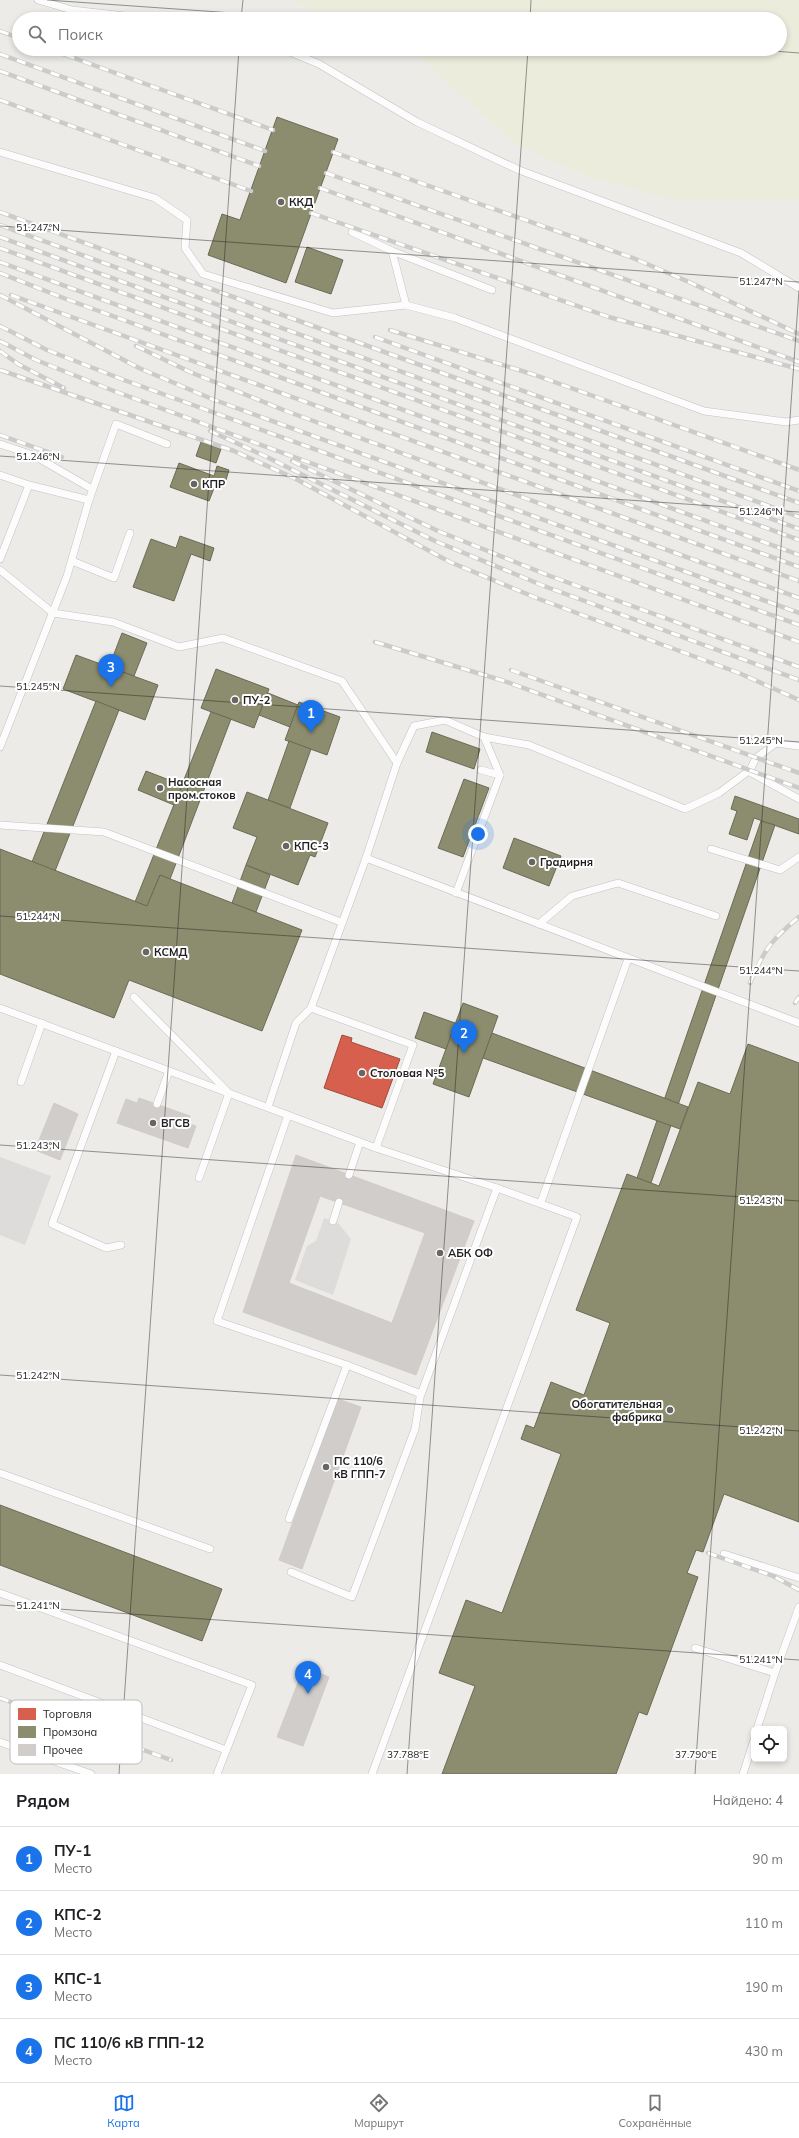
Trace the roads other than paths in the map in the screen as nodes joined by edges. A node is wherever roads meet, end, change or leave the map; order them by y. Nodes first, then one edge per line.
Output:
1 (38, 0) edge
2 (90, 12) edge
3 (300, 56) edge
4 (0, 152) edge
5 (352, 232) dead end
6 (392, 251) junction
7 (799, 288) edge
8 (492, 290) dead end
9 (406, 305) junction
10 (799, 420) edge
11 (0, 444) edge
12 (167, 444) dead end
13 (0, 475) edge
14 (29, 485) junction
15 (92, 489) junction
16 (89, 500) junction
17 (130, 533) dead end
18 (0, 559) edge
19 (72, 561) junction
20 (0, 570) edge
21 (53, 613) junction
22 (484, 737) junction
23 (799, 746) edge
24 (0, 747) edge
25 (397, 763) junction
26 (481, 770) dead end
27 (748, 771) junction
28 (500, 775) junction
29 (799, 799) edge
30 (0, 825) edge
31 (711, 849) dead end
32 (799, 857) edge
33 (366, 858) junction
34 (456, 892) junction
35 (716, 916) dead end
36 (341, 922) junction
37 (539, 924) junction
38 (628, 958) junction
39 (134, 997) dead end
40 (0, 1008) edge
41 (310, 1008) junction
42 (42, 1023) junction
43 (799, 1023) edge
44 (116, 1051) junction
45 (169, 1071) junction
46 (21, 1082) dead end
47 (230, 1093) junction
48 (157, 1104) dead end
49 (268, 1107) junction
50 (288, 1115) junction
51 (360, 1142) junction
52 (376, 1148) junction
53 (349, 1175) dead end
54 (199, 1178) dead end
55 (497, 1188) junction
56 (339, 1202) dead end
57 (541, 1202) junction
58 (333, 1221) dead end
59 (121, 1245) dead end
60 (347, 1365) junction
61 (421, 1394) junction
62 (0, 1473) edge
63 (289, 1519) dead end
64 (210, 1549) dead end
65 (724, 1554) dead end
66 (291, 1572) dead end
67 (799, 1578) edge
68 (0, 1593) edge
69 (799, 1607) edge
70 (695, 1648) dead end
71 (0, 1665) edge
72 (775, 1673) junction
73 (93, 1700) edge
74 (142, 1718) edge
75 (758, 1726) edge
76 (0, 1742) edge
77 (10, 1746) edge
78 (751, 1749) edge
79 (226, 1750) junction
80 (63, 1764) edge
81 (91, 1774) edge
82 (217, 1774) edge
83 (372, 1774) edge
84 (743, 1774) edge

1 - 2 lane
3 - 7 lane
4 - 9 lane
5 - 6 lane
6 - 8 lane
6 - 9 lane
9 - 10 lane
11 - 15 lane
12 - 15 lane
13 - 14 lane
14 - 16 lane
14 - 18 lane
15 - 16 lane
16 - 19 lane
17 - 19 lane
19 - 21 lane
20 - 21 lane
21 - 24 lane
21 - 25 lane
22 - 25 lane
22 - 27 lane
22 - 28 lane
23 - 27 lane
25 - 33 lane
26 - 28 lane
27 - 29 lane
28 - 34 lane
30 - 36 lane
31 - 32 lane
33 - 34 lane
33 - 36 lane
34 - 37 lane
35 - 37 lane
36 - 41 lane
37 - 38 lane
38 - 43 lane
38 - 57 lane
39 - 47 lane
40 - 42 lane
41 - 49 lane
41 - 52 lane
42 - 44 lane
42 - 46 lane
44 - 45 lane
44 - 59 lane
45 - 47 lane
45 - 48 lane
47 - 49 lane
47 - 54 lane
49 - 50 lane
50 - 51 lane
50 - 60 lane
51 - 52 lane
51 - 53 lane
52 - 55 lane
55 - 57 lane
55 - 61 lane
56 - 58 lane
57 - 83 lane
60 - 61 lane
60 - 63 lane
61 - 66 lane
62 - 64 lane
65 - 67 lane
68 - 79 lane
69 - 72 lane
70 - 72 lane
71 - 73 lane
72 - 75 lane
74 - 79 lane
76 - 77 lane
78 - 84 lane
79 - 82 lane
80 - 81 lane

